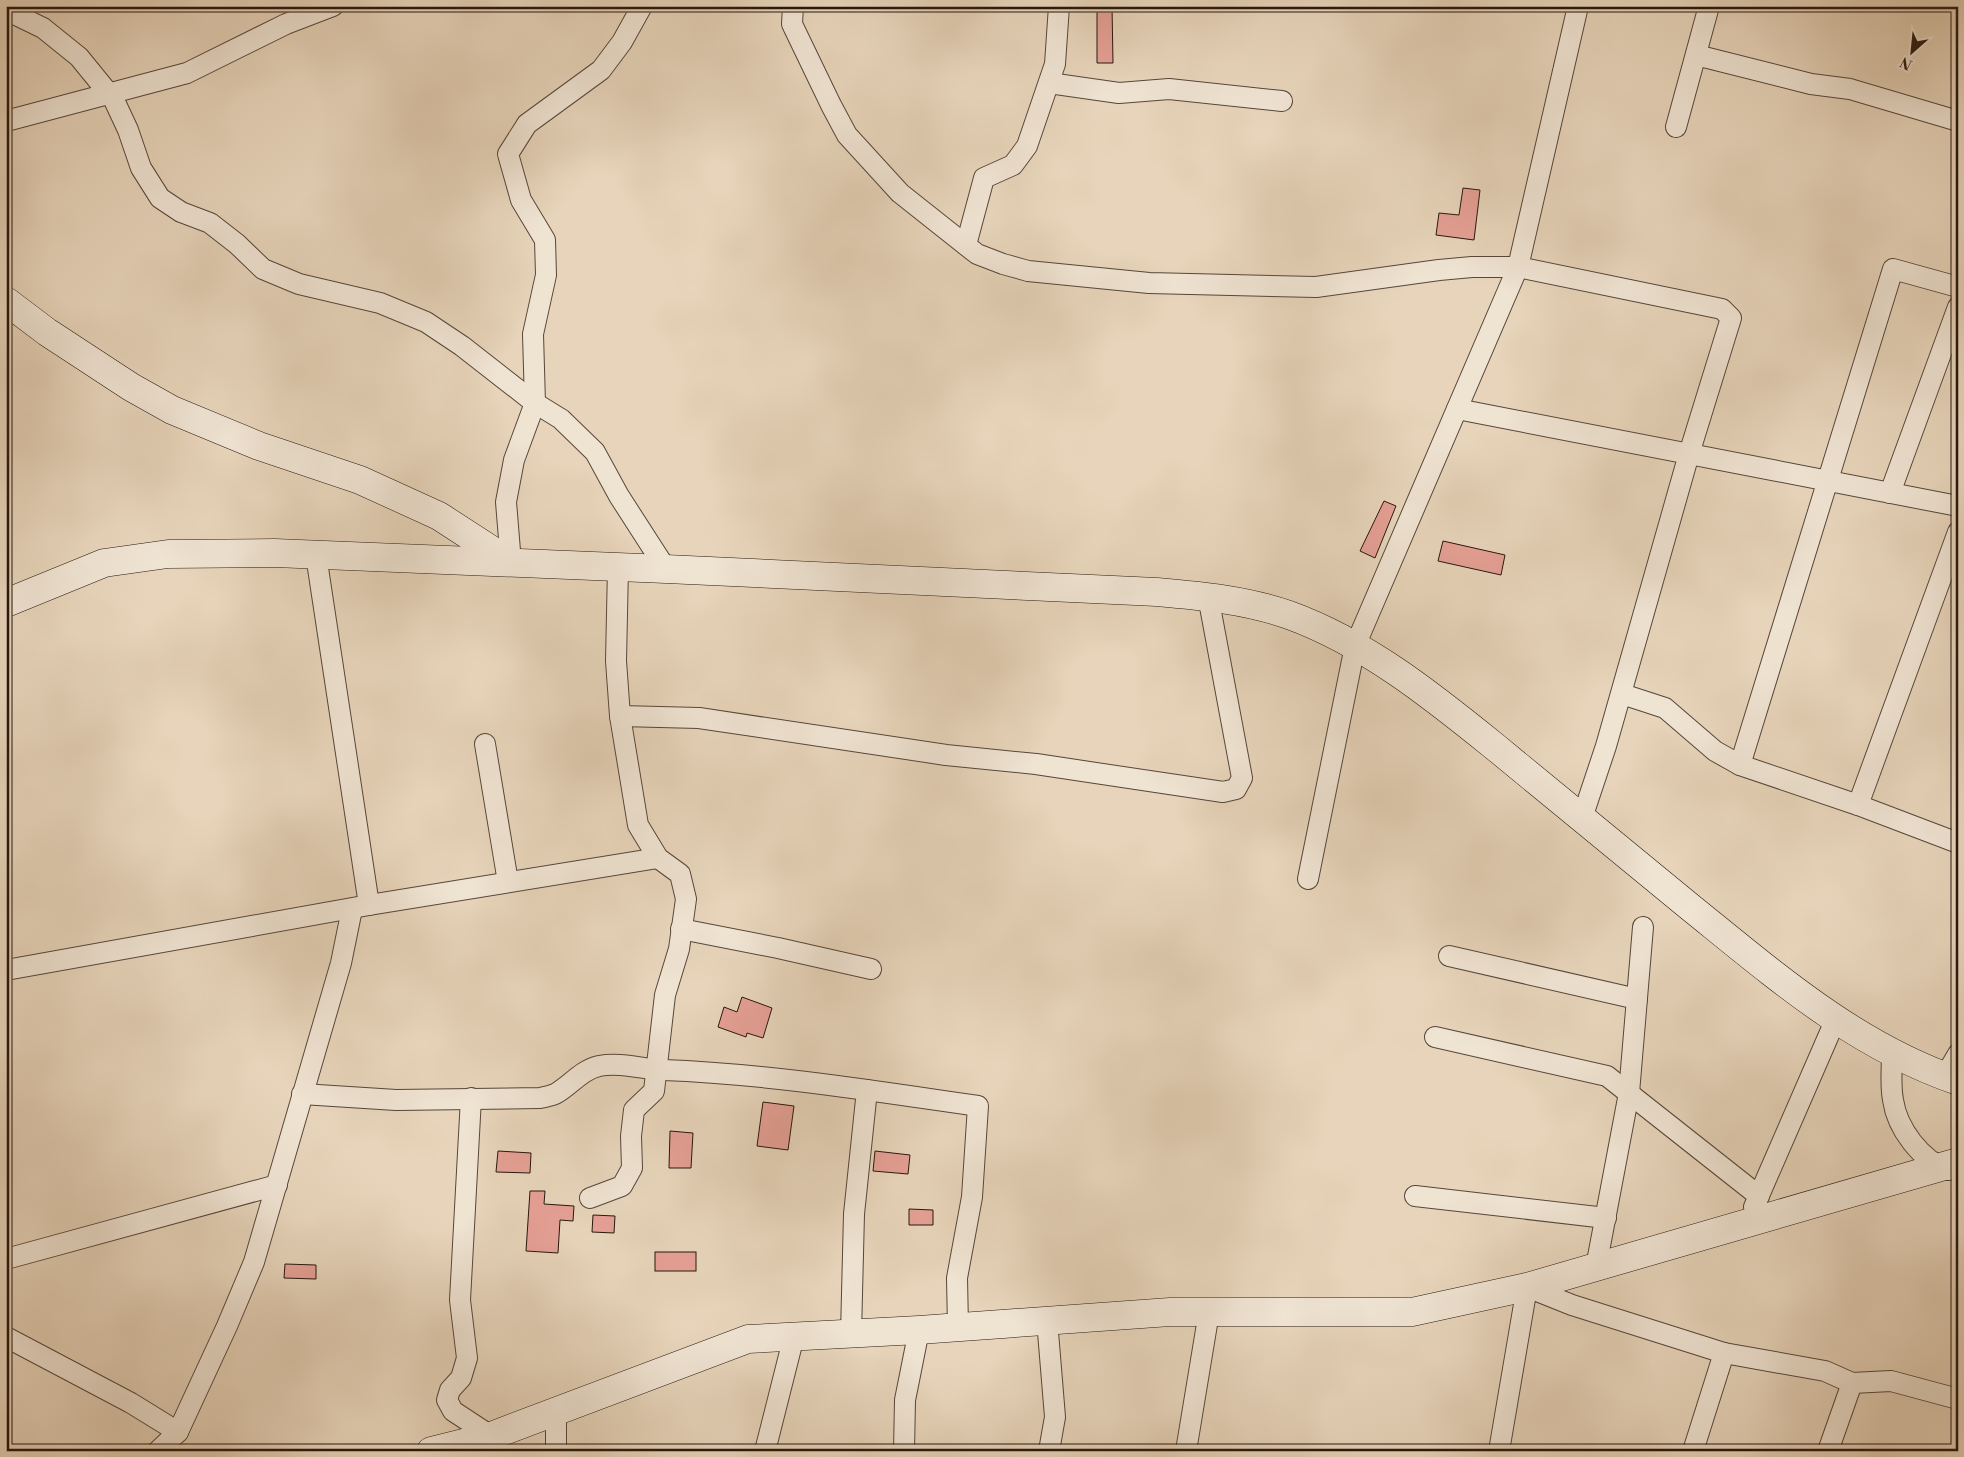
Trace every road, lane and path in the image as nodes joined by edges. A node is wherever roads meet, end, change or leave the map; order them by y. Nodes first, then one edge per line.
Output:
1 (333, 6) edge
2 (642, 6) edge
3 (794, 6) edge
4 (1059, 6) edge
5 (1578, 6) edge
6 (1709, 6) edge
7 (6, 10) edge
8 (1696, 55) junction
9 (1049, 83) junction
10 (108, 93) junction
11 (1282, 100) dead end
12 (6, 121) edge
13 (1958, 121) edge
14 (1676, 127) dead end
15 (966, 245) junction
16 (1518, 267) junction
17 (1958, 287) edge
18 (6, 301) edge
19 (1958, 307) edge
20 (535, 403) junction
21 (1457, 409) junction
22 (1689, 454) junction
23 (1828, 481) junction
24 (1890, 493) junction
25 (1958, 506) edge
26 (1958, 532) edge
27 (316, 555) junction
28 (511, 563) junction
29 (618, 567) junction
30 (666, 569) junction
31 (1208, 596) junction
32 (6, 603) edge
33 (1356, 646) junction
34 (1622, 694) junction
35 (620, 716) junction
36 (484, 744) dead end
37 (1740, 765) junction
38 (1858, 805) junction
39 (1582, 818) junction
40 (1958, 843) edge
41 (658, 858) junction
42 (1308, 879) dead end
43 (508, 882) junction
44 (360, 907) junction
45 (1643, 927) dead end
46 (681, 929) junction
47 (1449, 956) dead end
48 (871, 969) dead end
49 (6, 970) edge
50 (1637, 999) junction
51 (1835, 1020) junction
52 (1435, 1037) dead end
53 (1892, 1052) junction
54 (656, 1070) junction
55 (1954, 1070) edge
56 (867, 1090) junction
57 (1629, 1093) junction
58 (302, 1094) junction
59 (471, 1098) junction
60 (1951, 1167) edge
61 (277, 1185) junction
62 (1415, 1196) dead end
63 (1759, 1196) junction
64 (590, 1198) dead end
65 (1606, 1218) junction
66 (1747, 1222) junction
67 (6, 1259) edge
68 (1596, 1267) junction
69 (1527, 1287) junction
70 (1208, 1312) junction
71 (1046, 1320) junction
72 (958, 1327) junction
73 (918, 1330) junction
74 (851, 1334) junction
75 (794, 1336) junction
76 (6, 1337) edge
77 (1724, 1354) junction
78 (1852, 1384) junction
79 (1958, 1399) edge
80 (556, 1411) junction
81 (178, 1432) junction
82 (486, 1443) edge
83 (158, 1451) edge
84 (431, 1451) edge
85 (556, 1451) edge
86 (766, 1451) edge
87 (904, 1451) edge
88 (1049, 1451) edge
89 (1186, 1451) edge
90 (1499, 1451) edge
91 (1693, 1451) edge
92 (1828, 1451) edge

1 - 10 street
2 - 20 street
3 - 15 street
4 - 9 street
5 - 16 street
6 - 8 street
7 - 10 street
8 - 13 street
8 - 14 street
9 - 11 street
9 - 15 street
10 - 12 street
10 - 20 street
15 - 16 street
16 - 21 street
16 - 22 street
17 - 23 street
18 - 28 street
19 - 24 street
20 - 28 street
20 - 30 street
21 - 22 street
21 - 33 street
22 - 23 street
22 - 34 street
23 - 24 street
23 - 37 street
24 - 25 street
26 - 38 street
27 - 28 street
27 - 32 street
27 - 44 street
28 - 29 street
29 - 30 street
29 - 35 street
30 - 31 street
31 - 33 street
31 - 35 street
33 - 39 street
33 - 42 street
34 - 37 street
34 - 39 street
35 - 41 street
36 - 43 street
37 - 38 street
38 - 40 street
39 - 51 street
41 - 43 street
41 - 46 street
43 - 44 street
44 - 49 street
44 - 58 street
45 - 50 street
46 - 48 street
46 - 54 street
47 - 50 street
50 - 57 street
51 - 53 street
51 - 63 street
52 - 57 street
53 - 55 street
53 - 60 street
54 - 56 street
54 - 59 street
54 - 64 street
56 - 72 street
56 - 74 street
57 - 63 street
57 - 65 street
58 - 59 street
58 - 61 street
59 - 82 street
60 - 66 street
61 - 67 street
61 - 81 street
62 - 65 street
63 - 66 street
65 - 68 street
66 - 68 street
68 - 69 street
69 - 70 street
69 - 77 street
69 - 90 street
70 - 71 street
70 - 89 street
71 - 72 street
71 - 88 street
72 - 73 street
73 - 74 street
73 - 87 street
74 - 75 street
75 - 80 street
75 - 86 street
76 - 81 street
77 - 78 street
77 - 91 street
78 - 79 street
78 - 92 street
80 - 82 street
80 - 85 street
81 - 83 street
82 - 84 street

